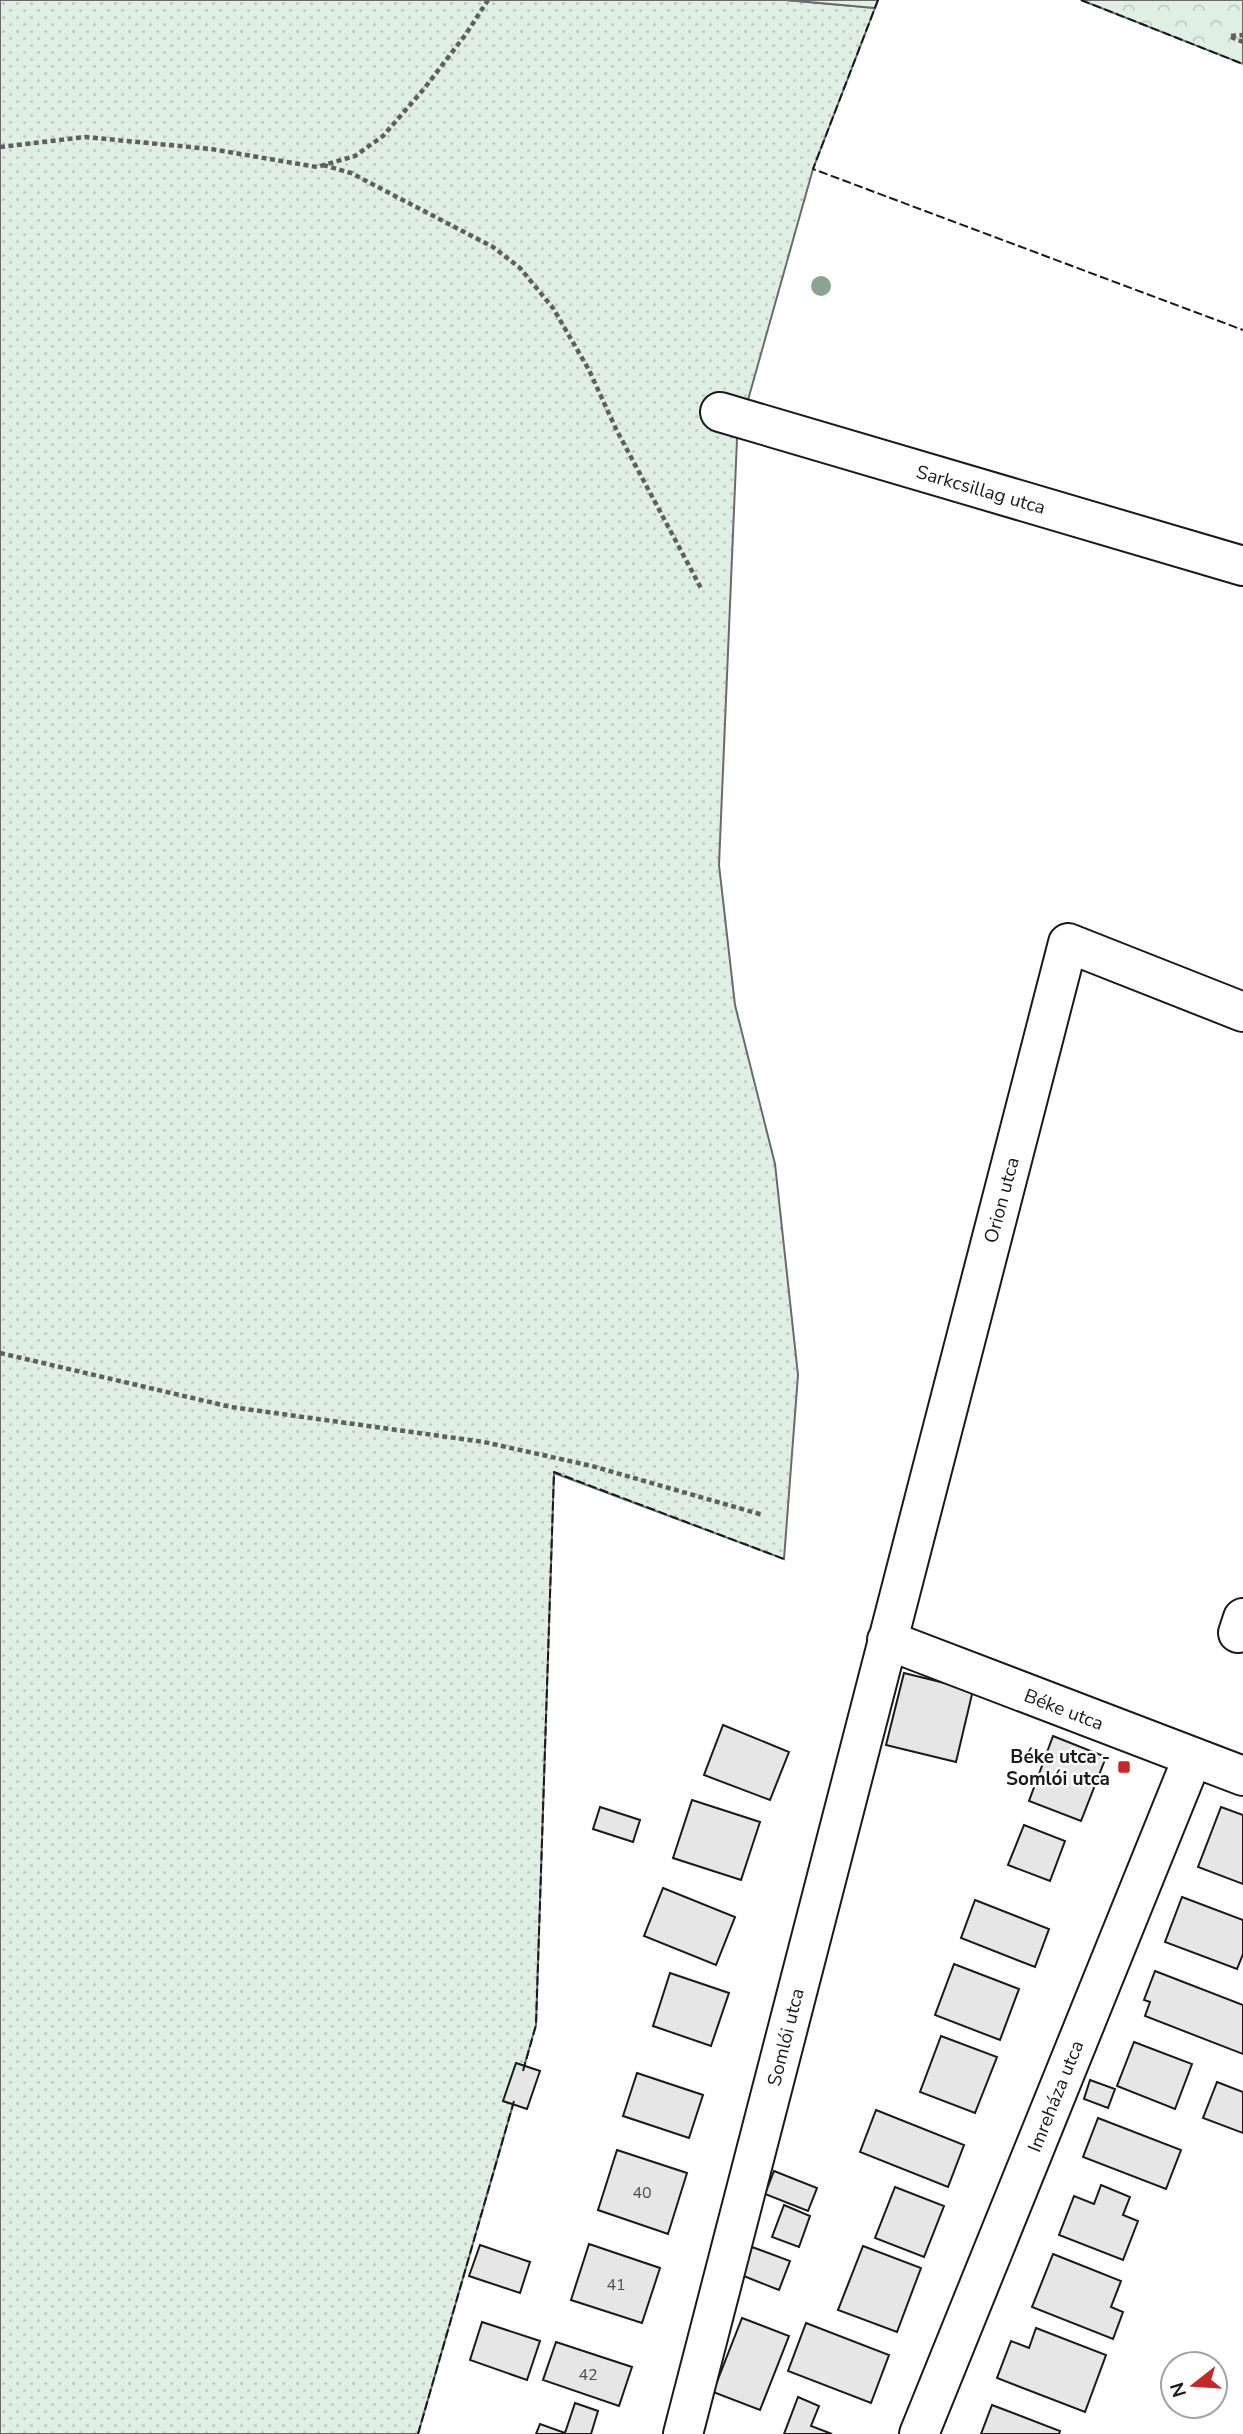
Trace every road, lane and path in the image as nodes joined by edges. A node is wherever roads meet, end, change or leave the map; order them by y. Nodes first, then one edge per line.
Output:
1 (488, 0) edge
2 (1243, 35) edge
3 (1243, 42) edge
4 (0, 147) edge
5 (323, 165) junction
6 (720, 412) dead end
7 (1243, 566) edge
8 (702, 590) dead end
9 (1243, 1013) edge
10 (0, 1353) edge
11 (763, 1515) dead end
12 (887, 1640) junction
13 (1192, 1759) junction
14 (1243, 1776) edge
15 (682, 2434) edge
16 (919, 2434) edge

1 - 5 path
2 - 3 path
4 - 5 path
5 - 8 path
6 - 7 street, Sarkcsillag utca
9 - 12 street, Orion utca
10 - 11 path
12 - 13 street, Béke utca
12 - 15 street, Somlói utca
13 - 14 street, Béke utca
13 - 16 street, Imreháza utca

